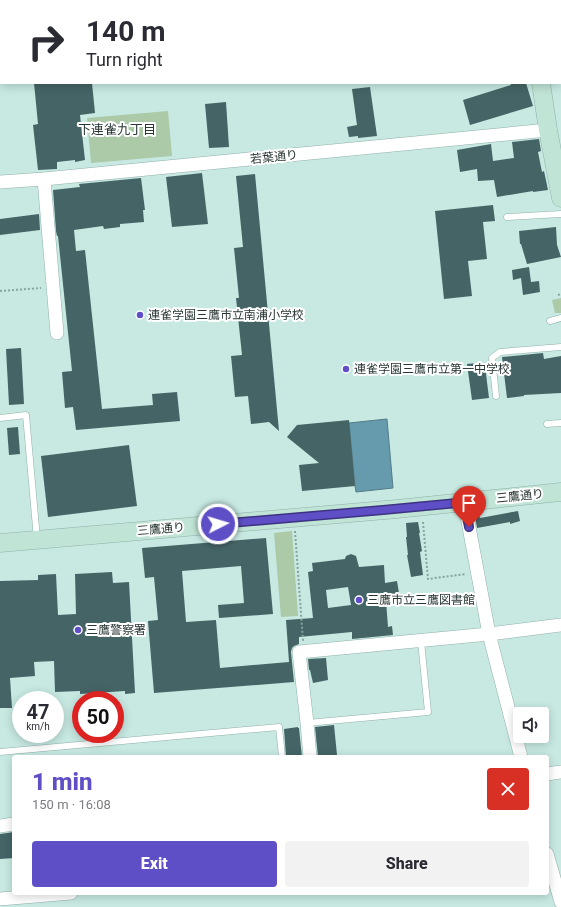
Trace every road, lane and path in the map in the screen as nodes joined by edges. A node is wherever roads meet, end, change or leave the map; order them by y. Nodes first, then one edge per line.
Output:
1 (541, 84) edge
2 (548, 130) junction
3 (44, 179) junction
4 (0, 182) edge
5 (561, 195) edge
6 (561, 214) edge
7 (507, 217) dead end
8 (53, 286) junction
9 (0, 291) edge
10 (561, 318) edge
11 (550, 321) dead end
12 (57, 333) dead end
13 (561, 346) edge
14 (496, 396) dead end
15 (0, 418) edge
16 (561, 422) edge
17 (547, 424) dead end
18 (561, 492) edge
19 (468, 502) junction
20 (422, 516) dead end
21 (294, 518) junction
22 (37, 540) junction
23 (0, 543) edge
24 (478, 573) junction
25 (561, 625) edge
26 (489, 634) junction
27 (421, 641) junction
28 (304, 652) junction
29 (307, 723) junction
30 (0, 752) edge
31 (282, 755) edge
32 (310, 755) edge
33 (520, 755) edge
34 (561, 772) edge
35 (549, 774) edge
36 (12, 824) edge
37 (0, 826) edge
38 (549, 861) edge
39 (51, 895) edge
40 (0, 900) edge
41 (561, 902) edge

1 - 2 main road
2 - 3 street, 若葉通り
2 - 5 main road
3 - 4 street, 若葉通り
3 - 8 street
6 - 7 lane
8 - 9 path
8 - 12 street
10 - 11 lane
13 - 14 lane
15 - 22 lane
16 - 17 lane
18 - 19 main road, 三鷹通り
19 - 21 main road, 三鷹通り
19 - 24 street
20 - 24 path
21 - 22 main road, 三鷹通り
21 - 28 path
22 - 23 main road, 三鷹通り
24 - 26 street
25 - 26 street
26 - 27 street
26 - 33 street
27 - 28 street
27 - 29 lane
28 - 29 street
29 - 32 street
30 - 31 lane
34 - 35 street
36 - 37 street
38 - 41 street
39 - 40 street

